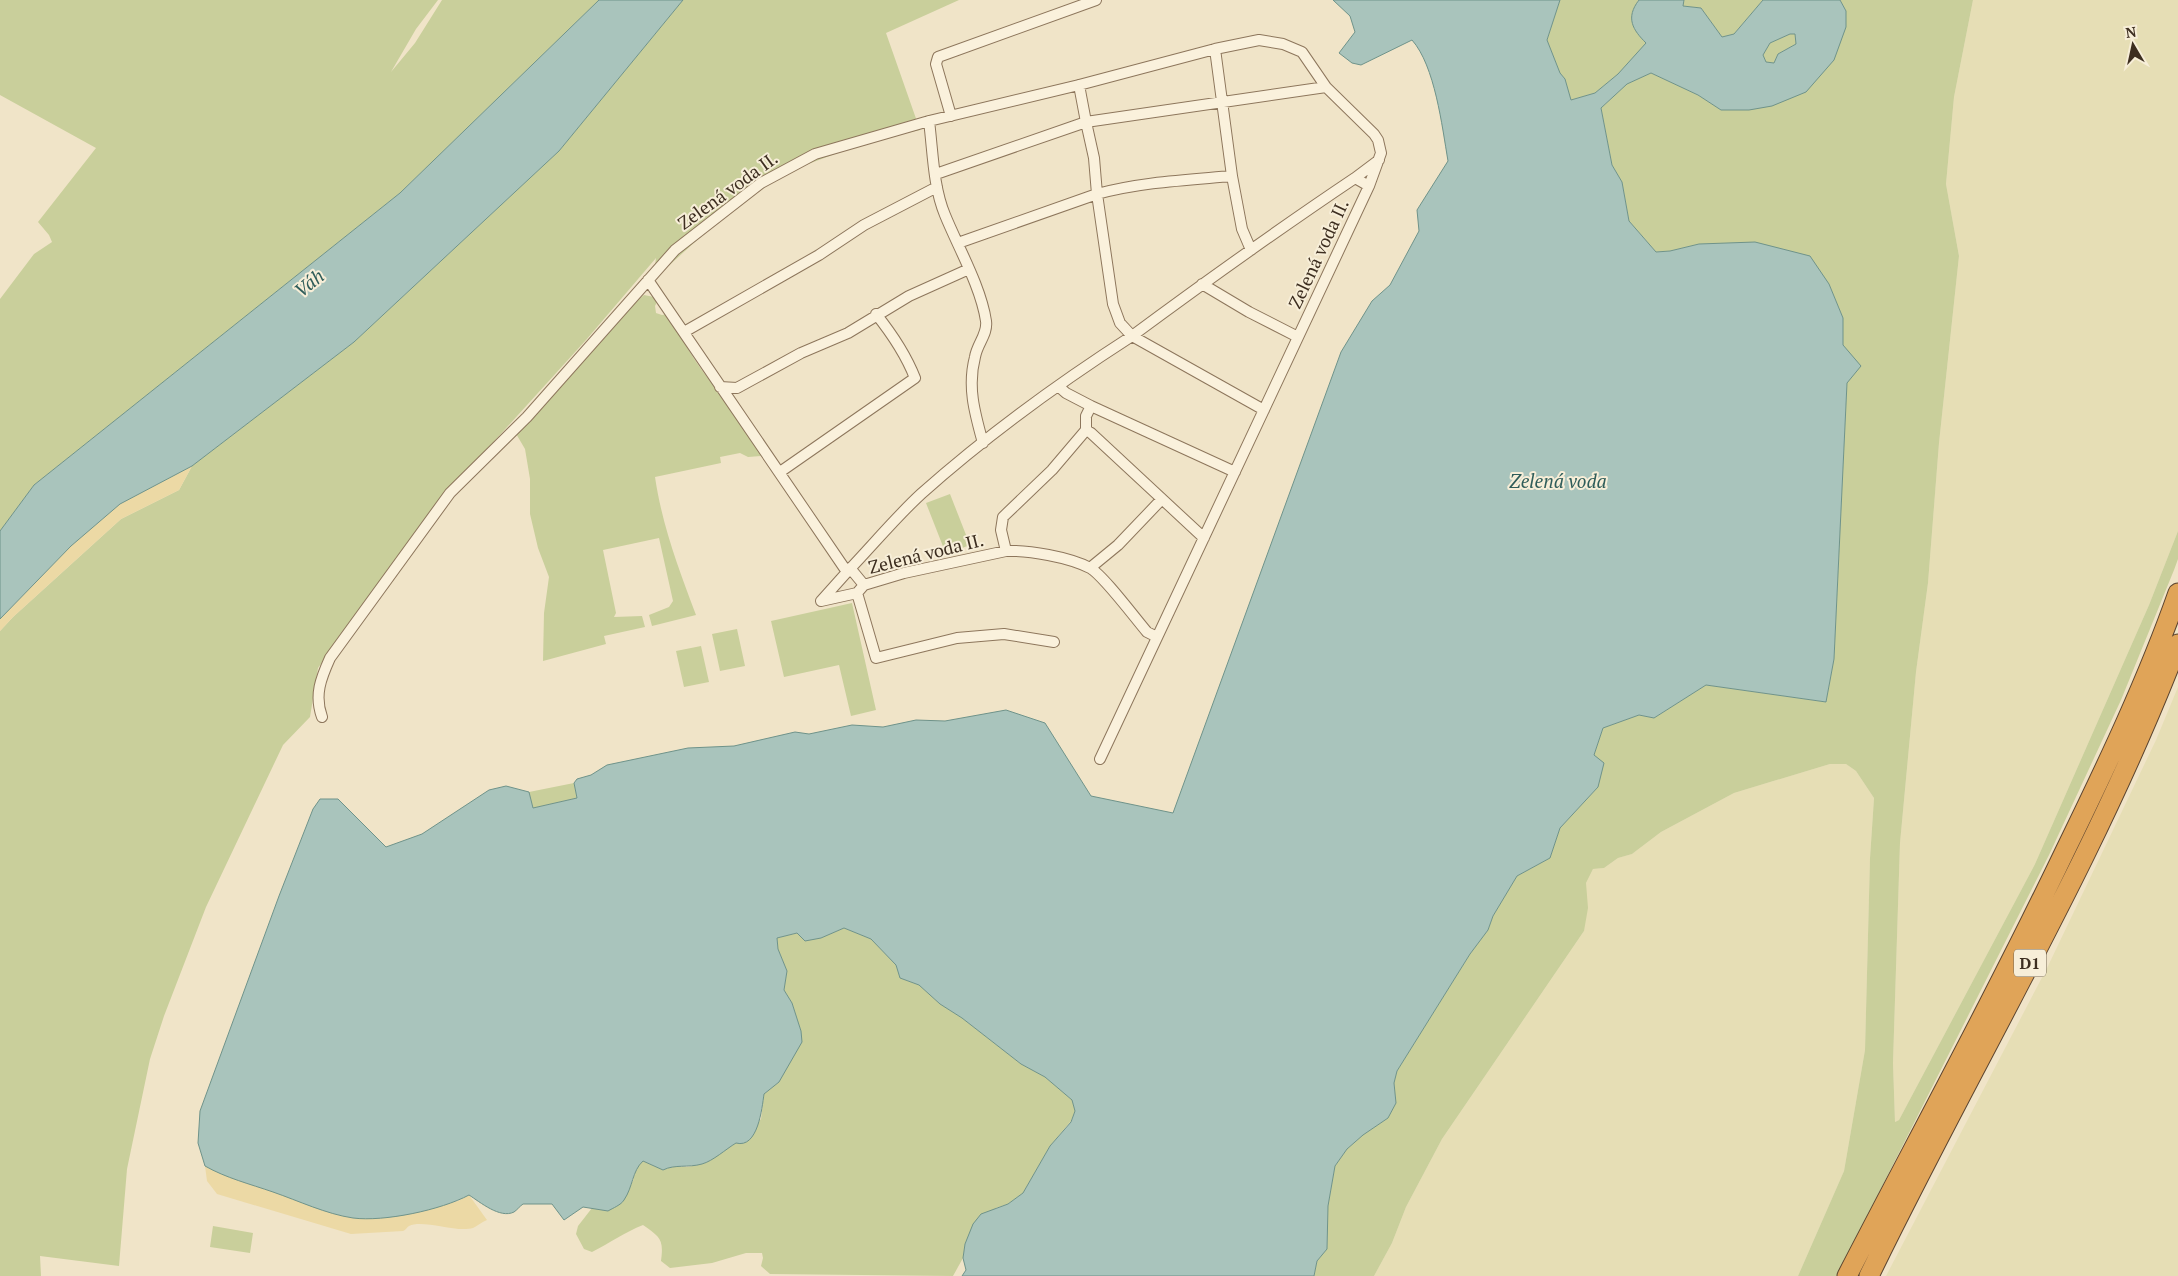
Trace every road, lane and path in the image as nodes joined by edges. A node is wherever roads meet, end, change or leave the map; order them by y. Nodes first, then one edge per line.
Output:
1 (1096, 0) edge
2 (1215, 49) junction
3 (1079, 85) junction
4 (1326, 87) junction
5 (1224, 103) junction
6 (950, 116) junction
7 (929, 121) junction
8 (1086, 122) junction
9 (1379, 160) junction
10 (936, 174) junction
11 (1232, 176) junction
12 (1355, 178) junction
13 (1369, 186) junction
14 (937, 187) junction
15 (1096, 194) junction
16 (958, 243) junction
17 (1251, 250) junction
18 (969, 269) junction
19 (648, 280) junction
20 (1202, 284) junction
21 (876, 314) junction
22 (684, 332) junction
23 (1132, 336) junction
24 (1298, 337) junction
25 (1058, 386) junction
26 (720, 387) junction
27 (737, 388) junction
28 (731, 403) junction
29 (1091, 406) junction
30 (1264, 410) junction
31 (1086, 430) junction
32 (983, 443) junction
33 (780, 472) junction
34 (1235, 472) junction
35 (1161, 500) junction
36 (1204, 538) junction
37 (1006, 551) junction
38 (1090, 568) junction
39 (849, 570) junction
40 (861, 589) junction
41 (2178, 593) edge
42 (1157, 637) junction
43 (1054, 642) dead end
44 (2178, 644) edge
45 (322, 717) dead end
46 (1100, 759) dead end
47 (1847, 1276) edge
48 (1869, 1276) edge

1 - 6 street
2 - 3 street, Zelená voda II.
2 - 4 street, Zelená voda II.
2 - 5 street
3 - 6 street, Zelená voda II.
3 - 8 street
4 - 5 street
4 - 9 street, Zelená voda II.
5 - 8 street
5 - 11 street
6 - 7 street, Zelená voda II.
7 - 10 street
7 - 19 street, Zelená voda II.
8 - 10 street
8 - 15 street
9 - 12 street, Zelená voda II.
9 - 13 street, Zelená voda II.
10 - 14 street
11 - 15 street
11 - 17 street
12 - 13 street, Zelená voda II.
12 - 17 street, Zelená voda II.
13 - 24 street, Zelená voda II.
14 - 16 street
14 - 22 street
15 - 16 street
15 - 23 street
16 - 18 street
17 - 20 street, Zelená voda II.
18 - 21 street
18 - 32 street
19 - 22 street, Zelená voda II.
19 - 45 street
20 - 23 street, Zelená voda II.
20 - 24 street, Zelená voda II.
21 - 27 street
21 - 33 street
22 - 26 street, Zelená voda II.
23 - 25 street, Zelená voda II.
23 - 30 street
24 - 30 street, Zelená voda II.
25 - 29 street
25 - 32 street, Zelená voda II.
26 - 27 street
26 - 28 street, Zelená voda II.
27 - 28 street
28 - 33 street, Zelená voda II.
29 - 31 street, Zelená voda II.
29 - 34 street
30 - 34 street, Zelená voda II.
31 - 35 street
31 - 37 street, Zelená voda II.
32 - 39 street, Zelená voda II.
33 - 39 street, Zelená voda II.
34 - 36 street, Zelená voda II.
35 - 36 street
35 - 38 street
36 - 42 street, Zelená voda II.
37 - 38 street, Zelená voda II.
37 - 40 street, Zelená voda II.
38 - 42 street
39 - 40 street
39 - 40 street, Zelená voda II.
40 - 43 street, Zelená voda II.
41 - 47 highway, D1
42 - 46 street, Zelená voda II.
44 - 48 highway, D1

